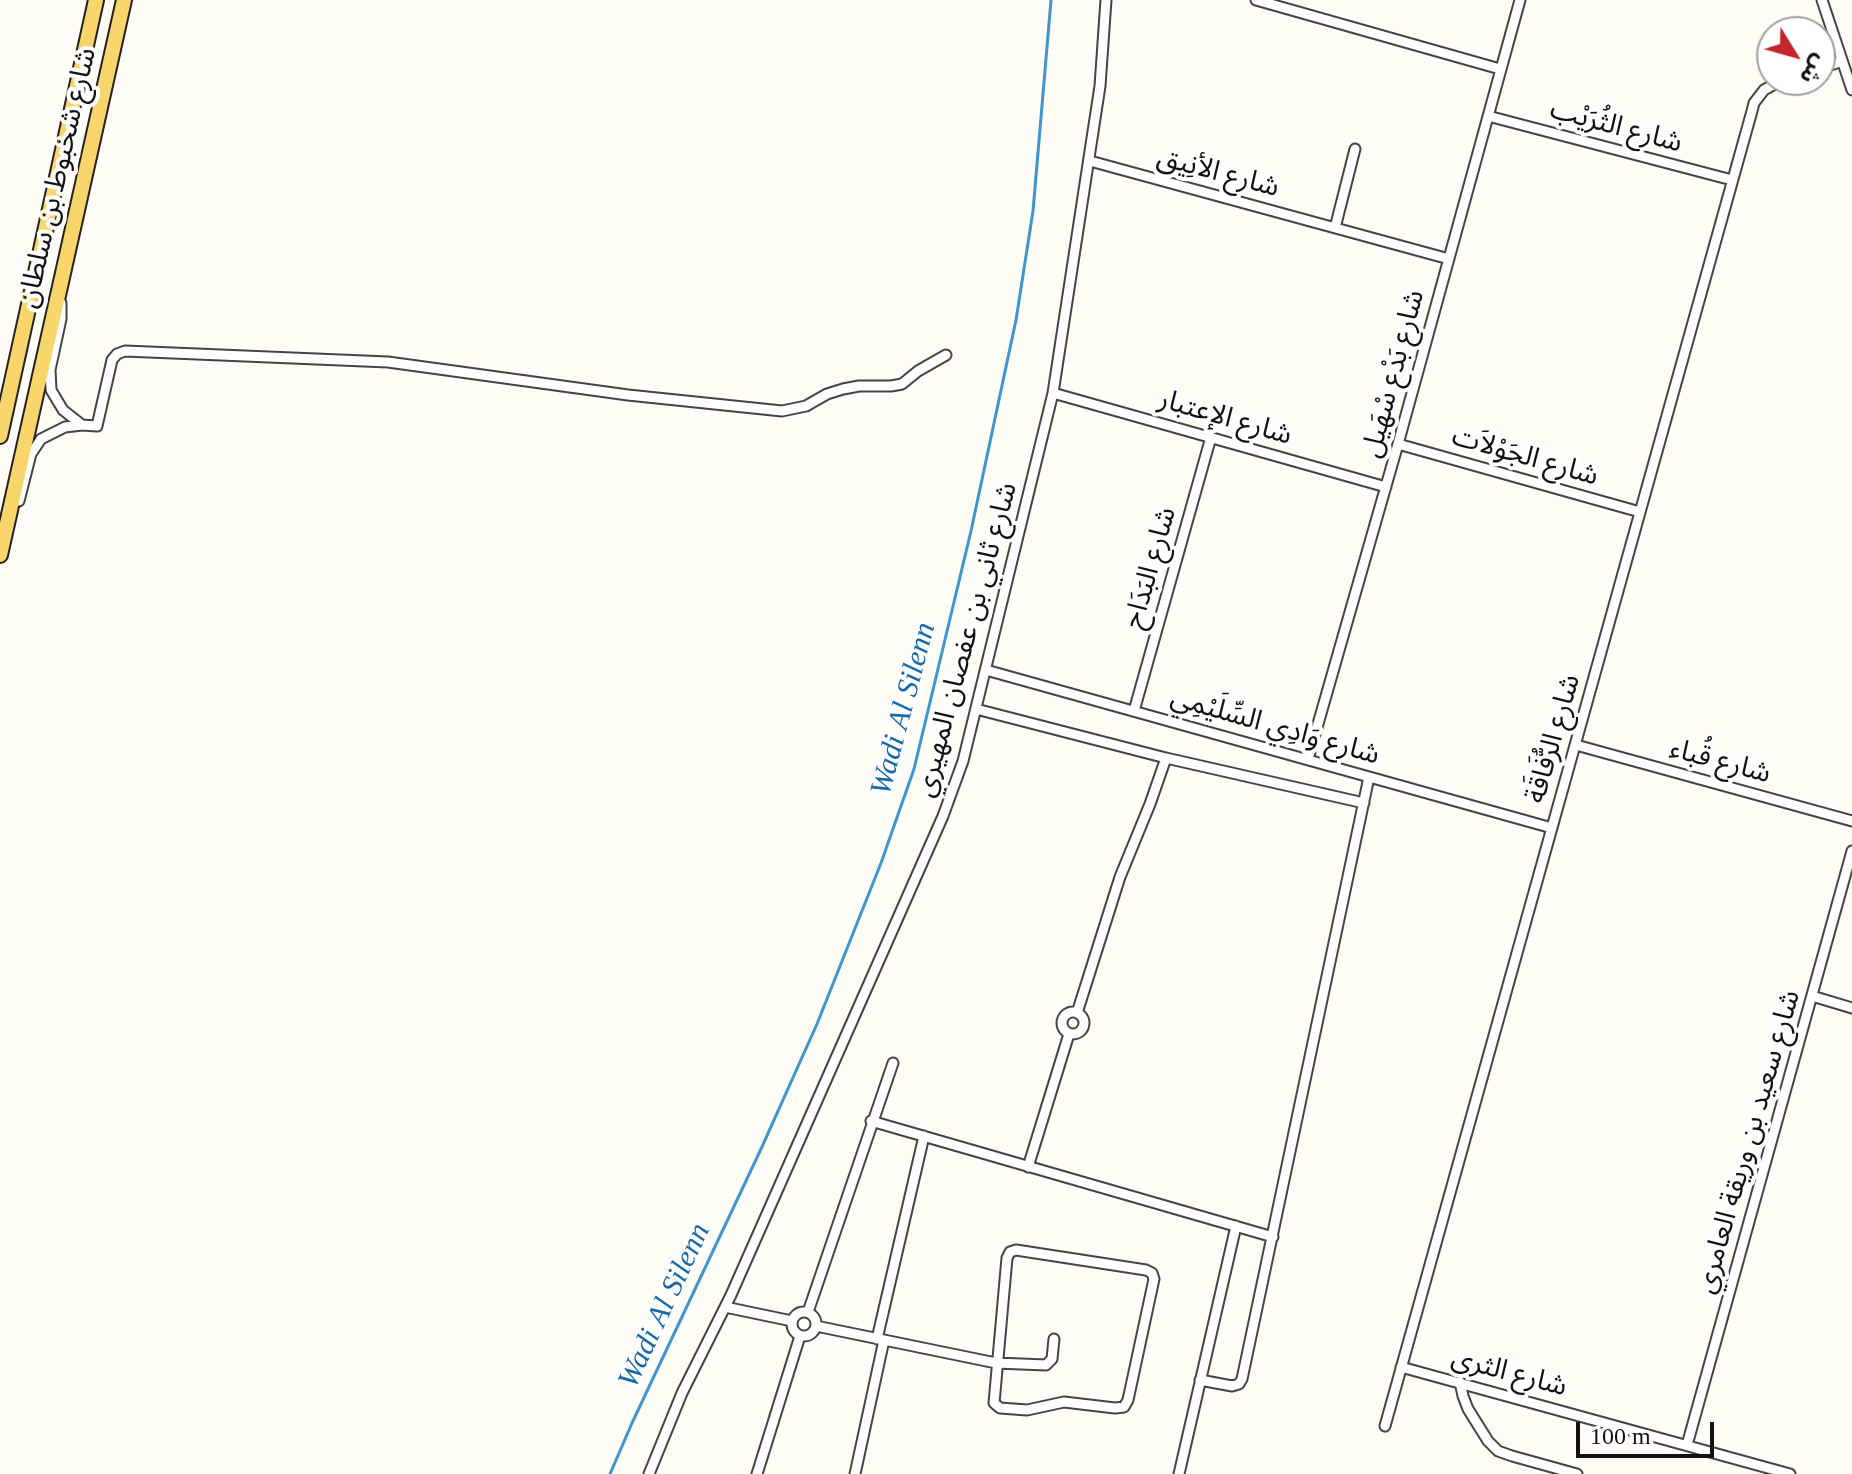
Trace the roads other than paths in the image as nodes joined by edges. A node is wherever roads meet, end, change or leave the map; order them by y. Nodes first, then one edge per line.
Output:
1 (96, 0) edge
2 (124, 0) edge
3 (1106, 0) edge
4 (1256, 0) edge
5 (1520, 0) edge
6 (1822, 0) edge
7 (1842, 61) junction
8 (1836, 63) edge
9 (1500, 69) junction
10 (1852, 90) edge
11 (1759, 96) edge
12 (1488, 116) junction
13 (1355, 149) dead end
14 (1090, 161) junction
15 (1732, 180) junction
16 (1335, 228) junction
17 (1449, 259) junction
18 (59, 290) junction
19 (946, 355) dead end
20 (1053, 393) junction
21 (82, 425) junction
22 (0, 436) edge
23 (1211, 437) junction
24 (1398, 444) junction
25 (1386, 487) junction
26 (1640, 512) junction
27 (6, 529) junction
28 (0, 555) edge
29 (986, 670) junction
30 (976, 709) junction
31 (1134, 711) junction
32 (1576, 745) junction
33 (1166, 758) junction
34 (1308, 759) junction
35 (1369, 777) junction
36 (1364, 803) junction
37 (1852, 821) edge
38 (1552, 828) junction
39 (1852, 851) edge
40 (1812, 996) junction
41 (1852, 1008) edge
42 (893, 1063) dead end
43 (871, 1121) junction
44 (924, 1136) junction
45 (1028, 1167) junction
46 (1236, 1226) junction
47 (1273, 1237) junction
48 (725, 1307) junction
49 (808, 1312) junction
50 (792, 1321) junction
51 (816, 1326) junction
52 (800, 1336) junction
53 (1054, 1339) dead end
54 (881, 1340) junction
55 (996, 1363) junction
56 (1401, 1367) junction
57 (1200, 1380) junction
58 (1460, 1382) junction
59 (1385, 1426) dead end
60 (1687, 1445) junction
61 (649, 1474) edge
62 (757, 1474) edge
63 (855, 1474) edge
64 (1179, 1474) edge
65 (1577, 1474) edge
66 (1790, 1474) edge

1 - 22 main road, شارع شخبوط بن سلطان
2 - 18 main road, شارع شخبوط بن سلطان
3 - 14 street, شارع ثاني بن عفصان المهيري
4 - 9 street
5 - 9 street, شارع بَدْع سْهَيل
6 - 7 street
7 - 8 street
7 - 10 street
9 - 12 street, شارع بَدْع سْهَيل
11 - 15 street, شارع الرُّفَاقَة
12 - 15 street, شارع الثُرَيْب
12 - 17 street, شارع بَدْع سْهَيل
13 - 16 street
14 - 16 street, شارع الأنِيق
14 - 20 street, شارع ثاني بن عفصان المهيري
15 - 26 street, شارع الرُّفَاقَة
16 - 17 street, شارع الأنِيق
17 - 24 street, شارع بَدْع سْهَيل
18 - 21 street
18 - 27 main road, شارع شخبوط بن سلطان
19 - 21 street
20 - 23 street, شارع الإعتبار
20 - 29 street, شارع ثاني بن عفصان المهيري
21 - 27 street
23 - 25 street, شارع الإعتبار
23 - 31 street, شارع البَدَاح
24 - 25 street, شارع بَدْع سْهَيل
24 - 26 street, شارع الجَوْلاَت
25 - 34 street, شارع بَدْع سْهَيل
26 - 32 street, شارع الرُّفَاقَة
27 - 28 main road, شارع شخبوط بن سلطان
29 - 30 street, شارع ثاني بن عفصان المهيري
29 - 31 street, شارع وَادِي السِّلَيْمِي
30 - 33 street
30 - 48 street, شارع ثاني بن عفصان المهيري
31 - 34 street, شارع وَادِي السِّلَيْمِي
32 - 37 street, شارع قُباء
32 - 38 street, شارع الرُّفَاقَة
33 - 36 street
33 - 45 street
34 - 35 street, شارع وَادِي السِّلَيْمِي
35 - 36 street
35 - 38 street, شارع وَادِي السِّلَيْمِي
36 - 47 street
38 - 56 street, شارع الرُّفَاقَة
39 - 40 street, شارع سعيد بن وريقة العامري
40 - 41 street
40 - 60 street, شارع سعيد بن وريقة العامري
42 - 43 street
43 - 44 street
43 - 49 street
44 - 45 street
44 - 54 street
45 - 46 street
46 - 47 street
46 - 57 street
47 - 57 street
48 - 50 street
48 - 61 street, شارع ثاني بن عفصان المهيري
49 - 50 street
49 - 51 street
50 - 52 street
51 - 52 street
51 - 54 street
52 - 62 street
53 - 55 street
54 - 55 street
54 - 63 street
55 - 55 street
56 - 58 street, شارع الثرى
56 - 59 street, شارع الرُّفَاقَة
57 - 64 street
58 - 60 street, شارع الثرى
58 - 65 street
60 - 66 street, شارع الثرى

